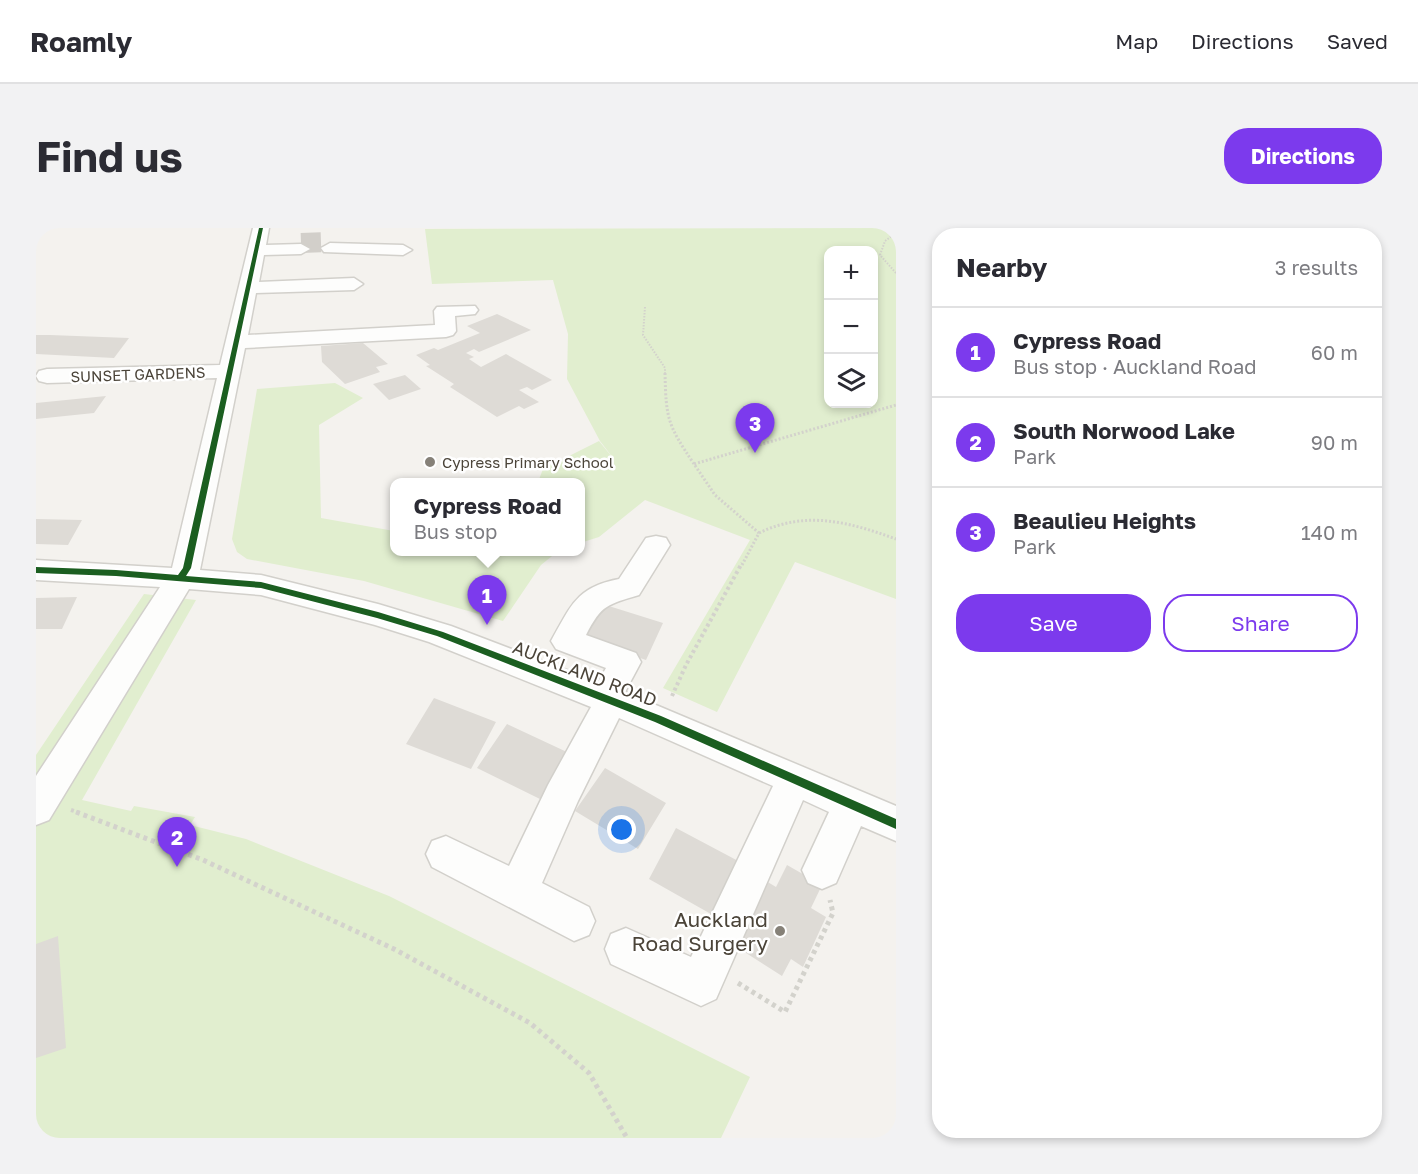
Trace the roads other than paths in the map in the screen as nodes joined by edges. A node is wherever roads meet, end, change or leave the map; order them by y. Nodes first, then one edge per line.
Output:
1 (259, 241) edge
2 (330, 245) tunnel mouth
3 (398, 245) dead end
4 (301, 246) tunnel mouth
5 (354, 284) dead end
6 (248, 288) junction
7 (468, 310) dead end
8 (235, 342) junction
9 (228, 371) junction
10 (40, 375) edge
11 (656, 544) dead end
12 (36, 570) edge
13 (180, 578) junction
14 (608, 700) junction
15 (795, 778) junction
16 (39, 803) edge
17 (852, 803) junction
18 (896, 824) edge
19 (446, 854) dead end
20 (822, 870) road end
21 (518, 892) junction
22 (574, 921) dead end
23 (626, 949) dead end

1 - 4 street
1 - 6 street
2 - 3 street
5 - 6 street
6 - 8 street
7 - 8 street
8 - 9 street
9 - 10 street, SUNSET GARDENS
9 - 13 street
11 - 14 street
12 - 13 street, AUCKLAND ROAD
13 - 14 street, AUCKLAND ROAD
13 - 16 street
14 - 15 street, AUCKLAND ROAD
14 - 21 street
15 - 17 street, AUCKLAND ROAD
15 - 23 street
17 - 18 street, AUCKLAND ROAD
17 - 20 street
19 - 21 street
21 - 22 street

